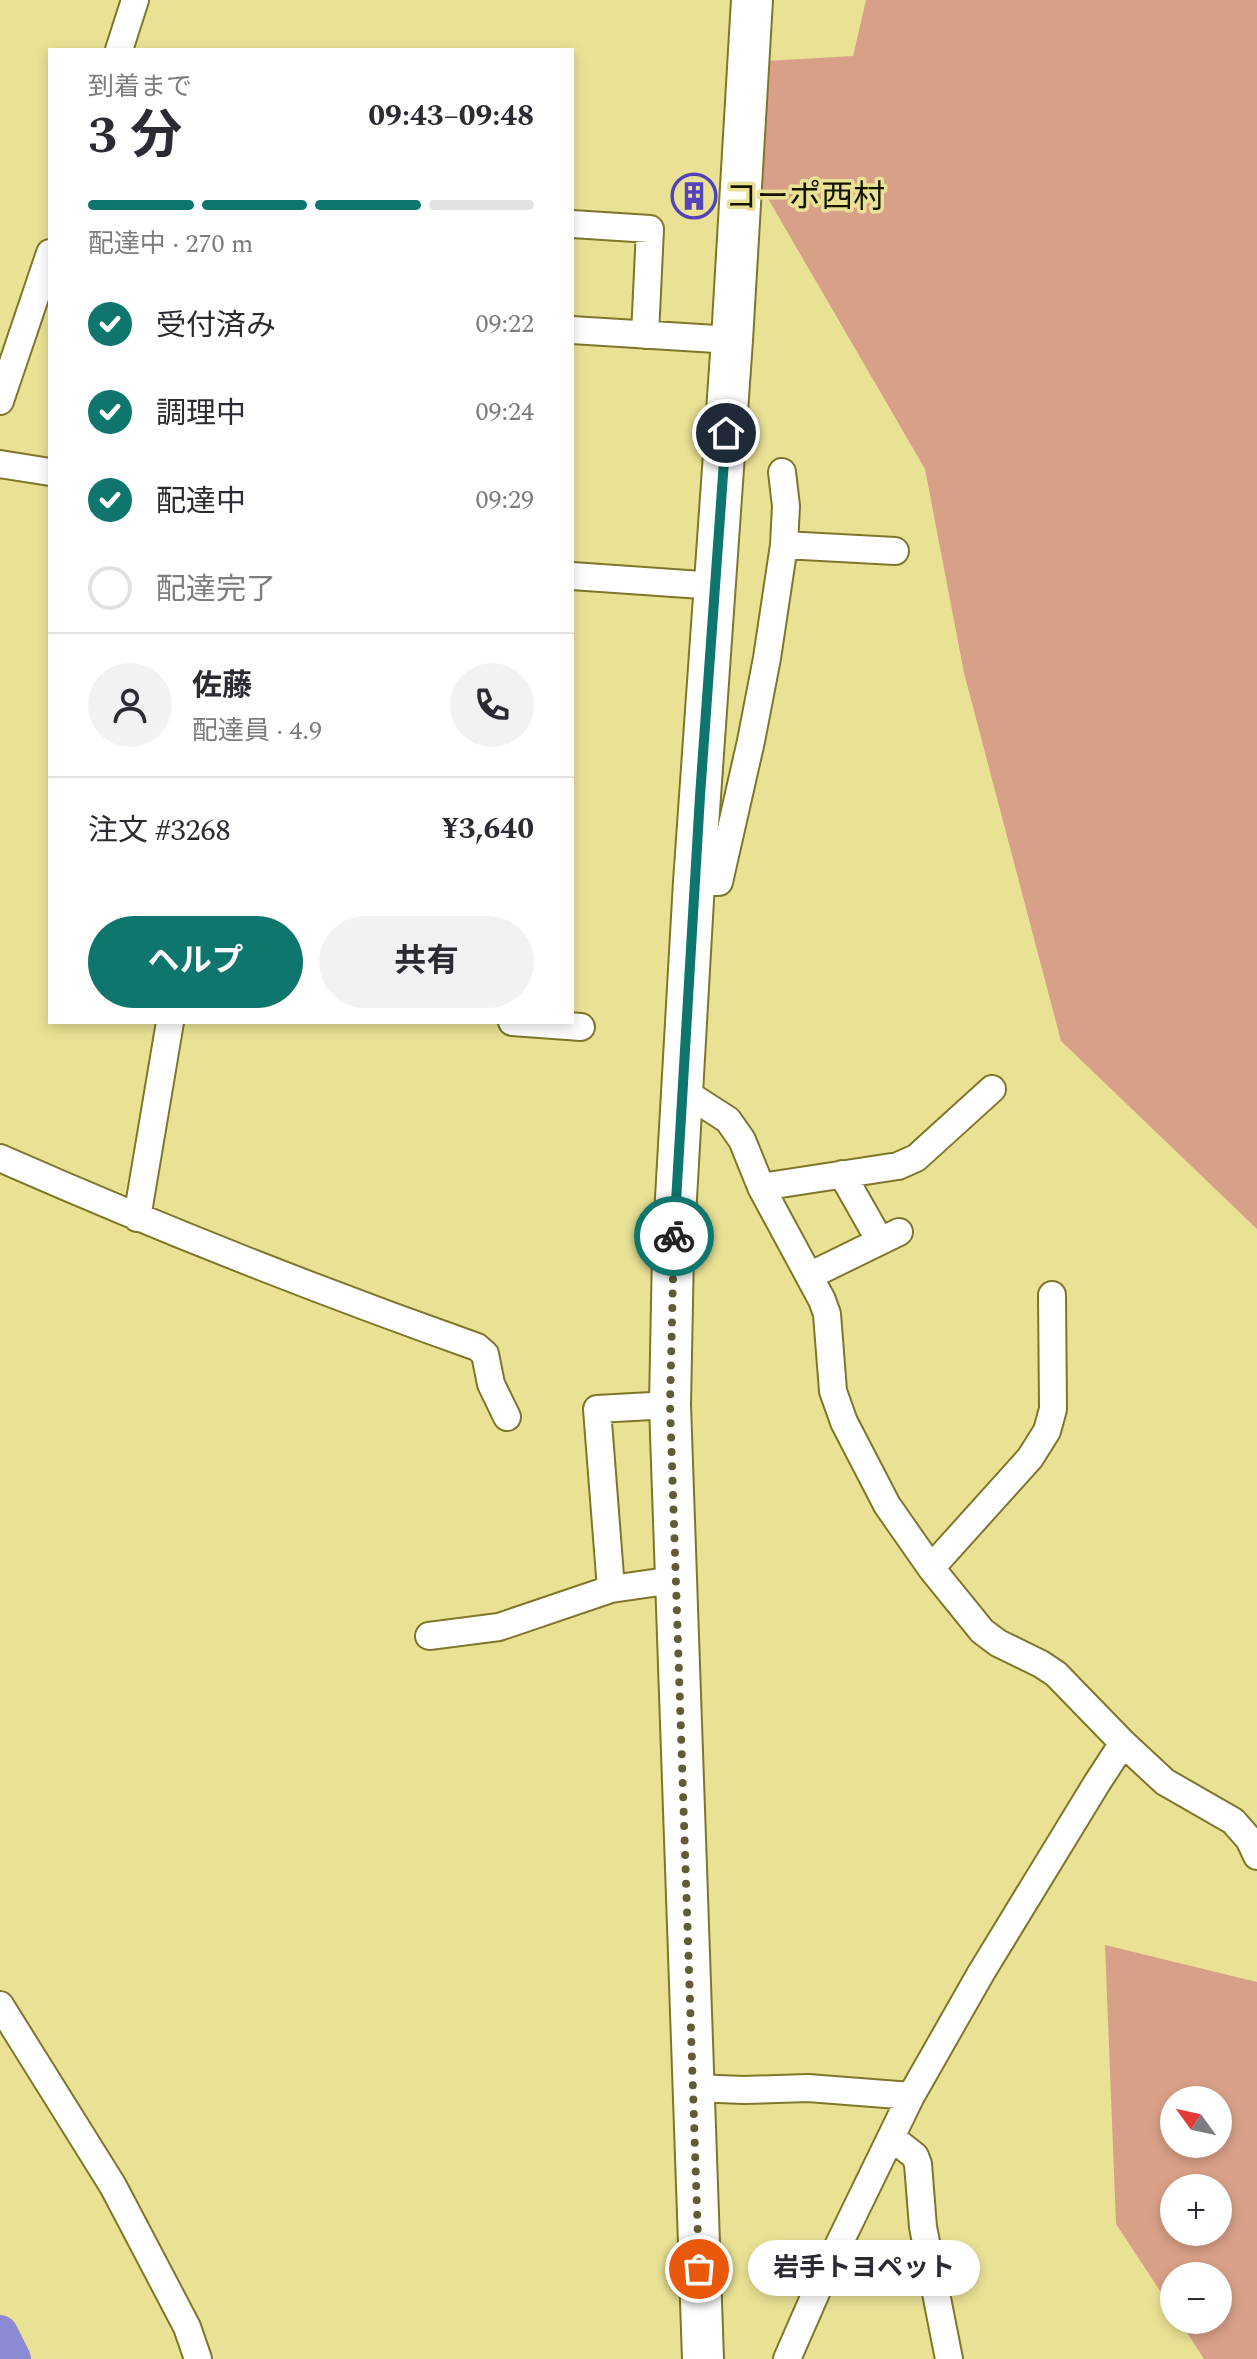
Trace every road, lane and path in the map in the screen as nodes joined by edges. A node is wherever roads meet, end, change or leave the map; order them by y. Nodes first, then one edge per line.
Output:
1 (135, 0) edge
2 (752, 0) edge
3 (120, 48) edge
4 (574, 224) edge
5 (48, 259) edge
6 (574, 330) edge
7 (645, 335) junction
8 (732, 340) junction
9 (0, 401) edge
10 (0, 464) edge
11 (48, 472) edge
12 (782, 472) dead end
13 (784, 545) junction
14 (895, 551) dead end
15 (574, 576) edge
16 (716, 586) junction
17 (694, 882) junction
18 (170, 1024) edge
19 (540, 1024) edge
20 (581, 1027) dead end
21 (992, 1089) dead end
22 (683, 1091) junction
23 (0, 1158) edge
24 (842, 1174) junction
25 (761, 1187) junction
26 (137, 1218) junction
27 (809, 1276) junction
28 (1052, 1295) dead end
29 (670, 1405) junction
30 (507, 1417) dead end
31 (931, 1568) junction
32 (674, 1580) junction
33 (611, 1589) junction
34 (429, 1636) dead end
35 (1123, 1743) junction
36 (1257, 1856) edge
37 (0, 2005) edge
38 (693, 2088) junction
39 (911, 2096) junction
40 (892, 2138) junction
41 (198, 2359) edge
42 (703, 2359) edge
43 (787, 2359) edge
44 (949, 2359) edge

1 - 3 street
2 - 8 highway
4 - 7 street
5 - 9 street
6 - 7 street
7 - 8 street
8 - 16 highway
10 - 11 street
12 - 13 street
13 - 14 street
13 - 17 street
15 - 16 street
16 - 17 highway
17 - 22 highway
18 - 26 street
19 - 20 street
21 - 24 street
22 - 25 street
22 - 29 highway
23 - 26 street
24 - 25 street
24 - 27 street
25 - 27 street
26 - 30 street
27 - 31 street
28 - 31 street
29 - 32 highway
29 - 33 street
31 - 35 street
32 - 33 street
32 - 38 highway
33 - 34 street
35 - 36 street
35 - 39 street
37 - 41 street
38 - 39 street
38 - 42 highway
39 - 40 street
40 - 43 street
40 - 44 street

